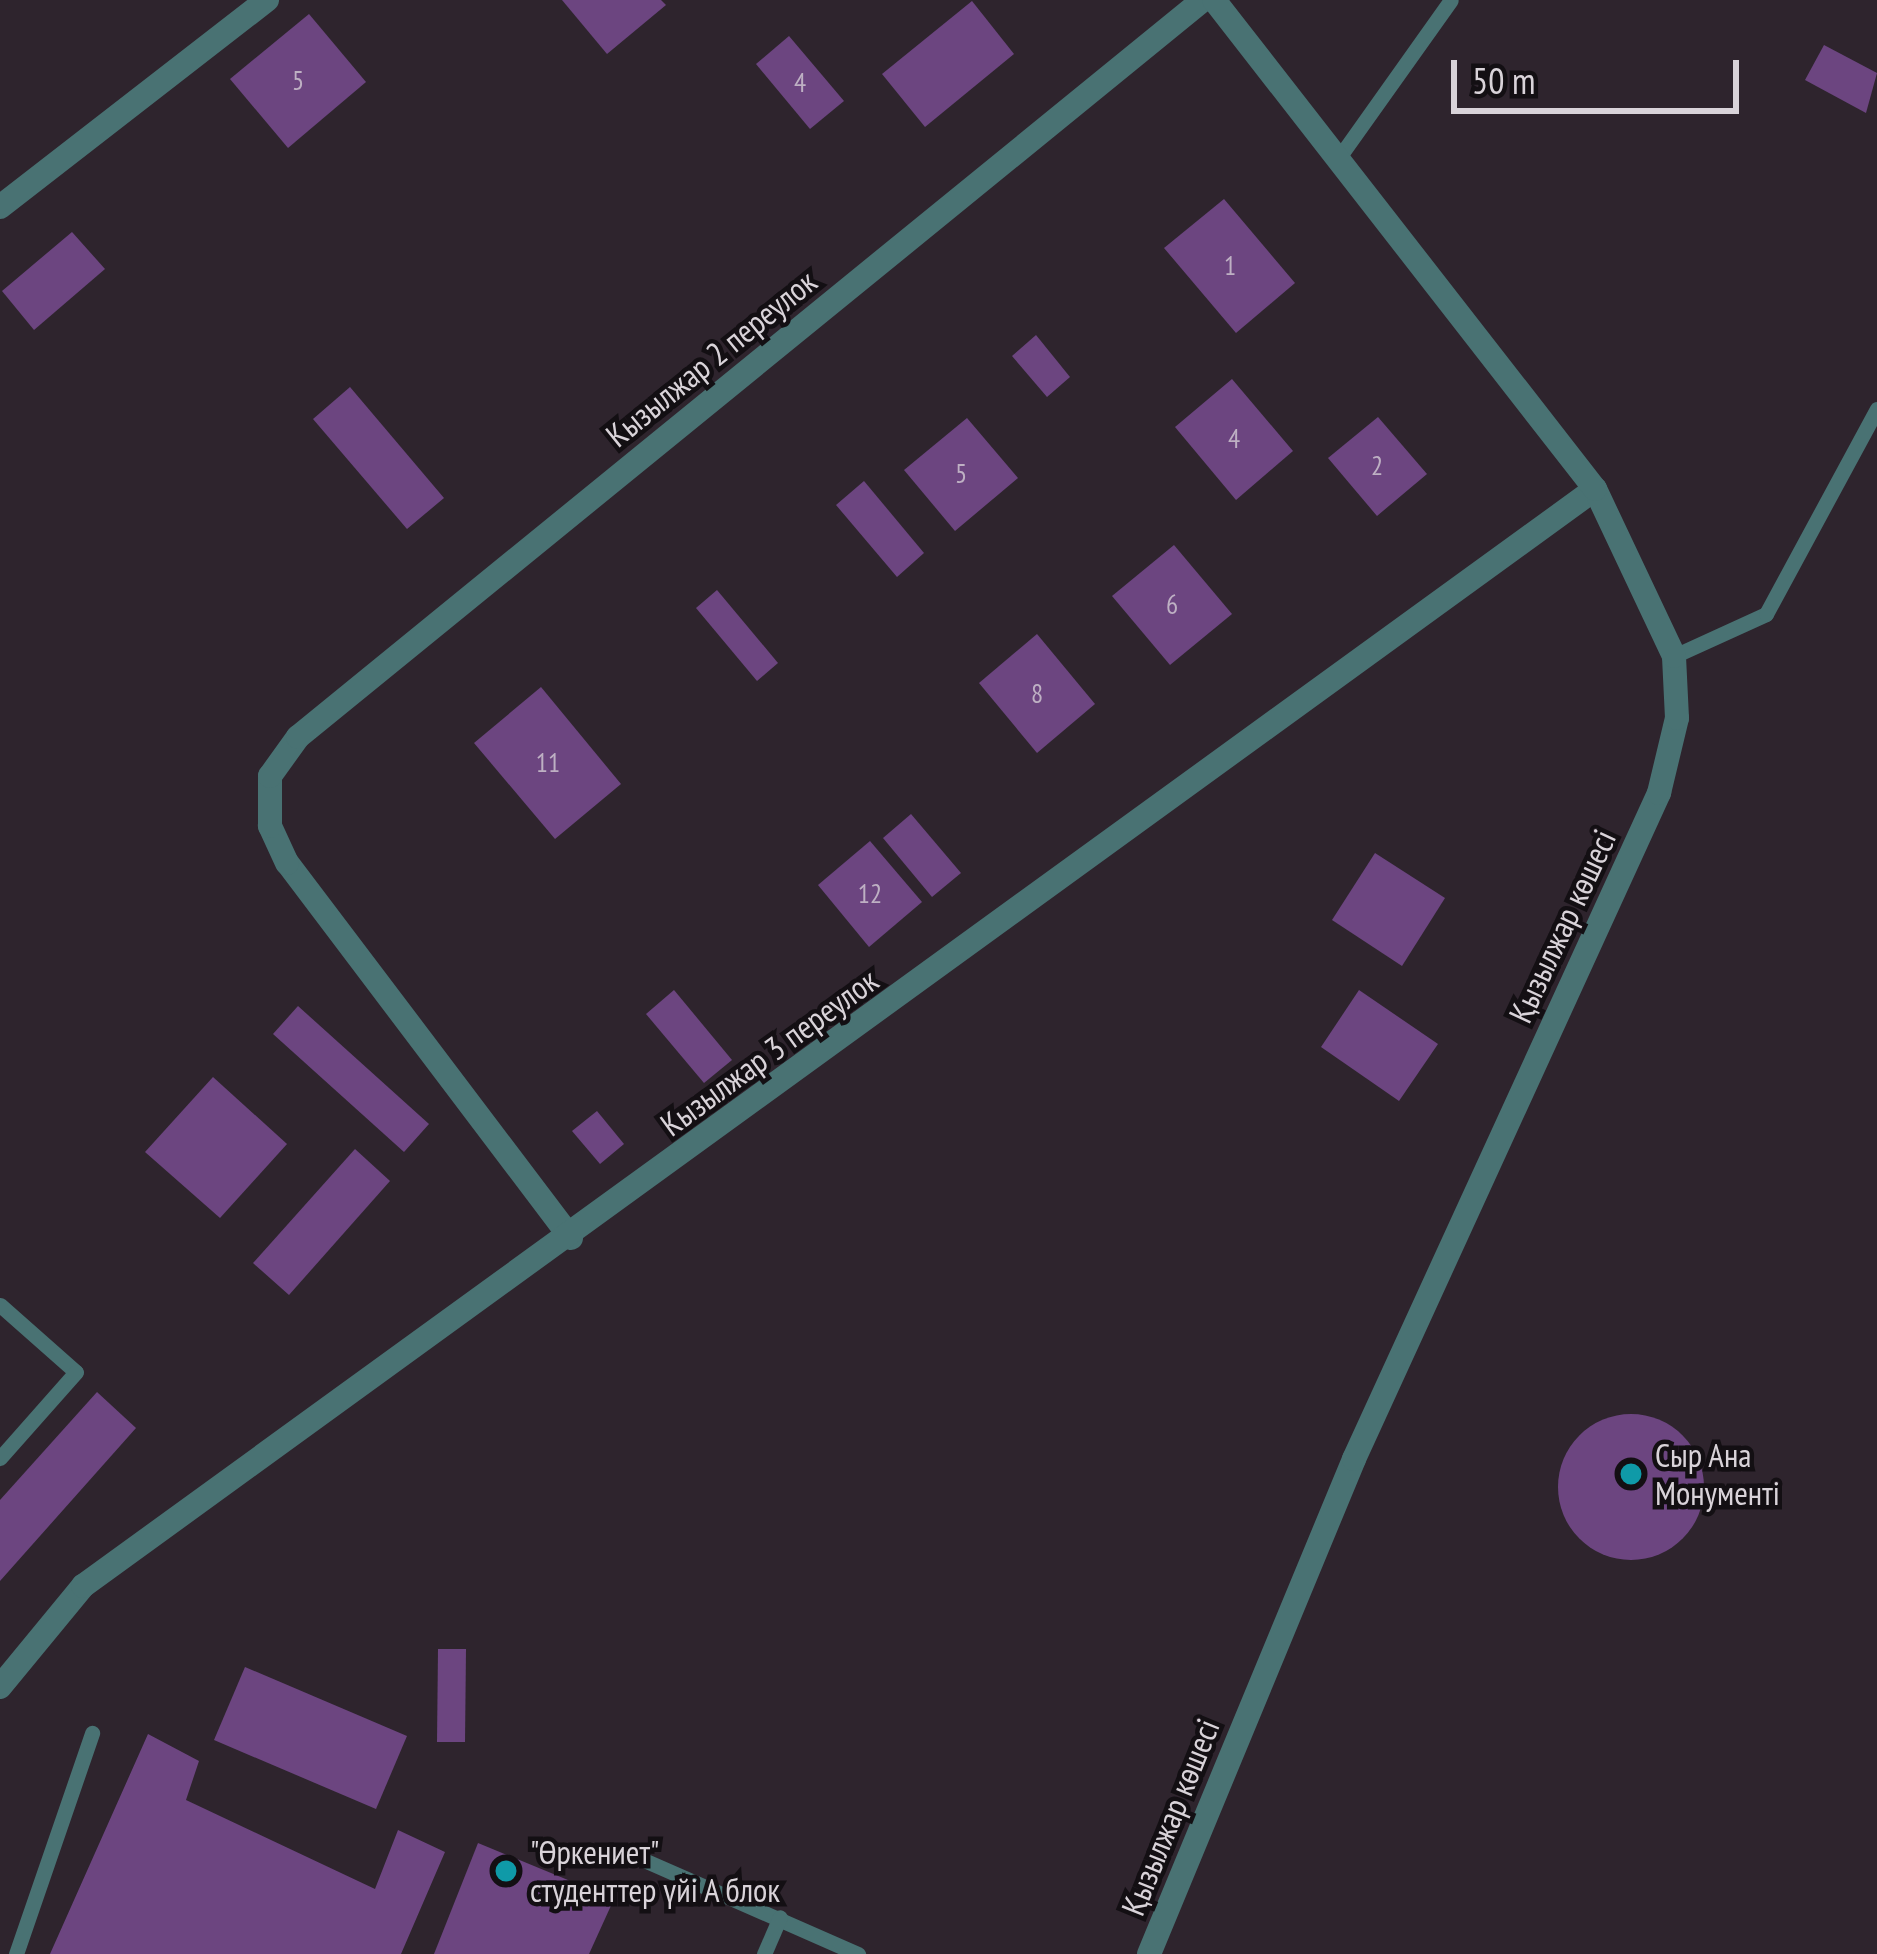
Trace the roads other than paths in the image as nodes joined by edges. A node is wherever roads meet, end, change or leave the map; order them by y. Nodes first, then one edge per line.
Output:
1 (267, 0) edge
2 (1203, 0) edge
3 (1214, 0) edge
4 (1451, 0) edge
5 (1340, 156) junction
6 (0, 207) edge
7 (1877, 409) edge
8 (1595, 489) junction
9 (1674, 656) junction
10 (571, 1238) junction
11 (0, 1305) edge
12 (0, 1459) edge
13 (0, 1687) edge
14 (92, 1733) dead end
15 (621, 1850) dead end
16 (780, 1917) junction
17 (16, 1954) edge
18 (764, 1954) edge
19 (858, 1954) edge
20 (1149, 1954) edge

1 - 6 street
2 - 10 street, Кызылжар 2 переулок
3 - 5 street, Қызылжар көшесі
4 - 5 lane
5 - 8 street, Қызылжар көшесі
7 - 9 lane
8 - 9 street, Қызылжар көшесі
8 - 10 street, Кызылжар 3 переулок
9 - 20 street, Қызылжар көшесі
10 - 13 street, Кызылжар 3 переулок
11 - 12 lane
14 - 17 lane
15 - 16 lane
16 - 18 lane
16 - 19 lane

